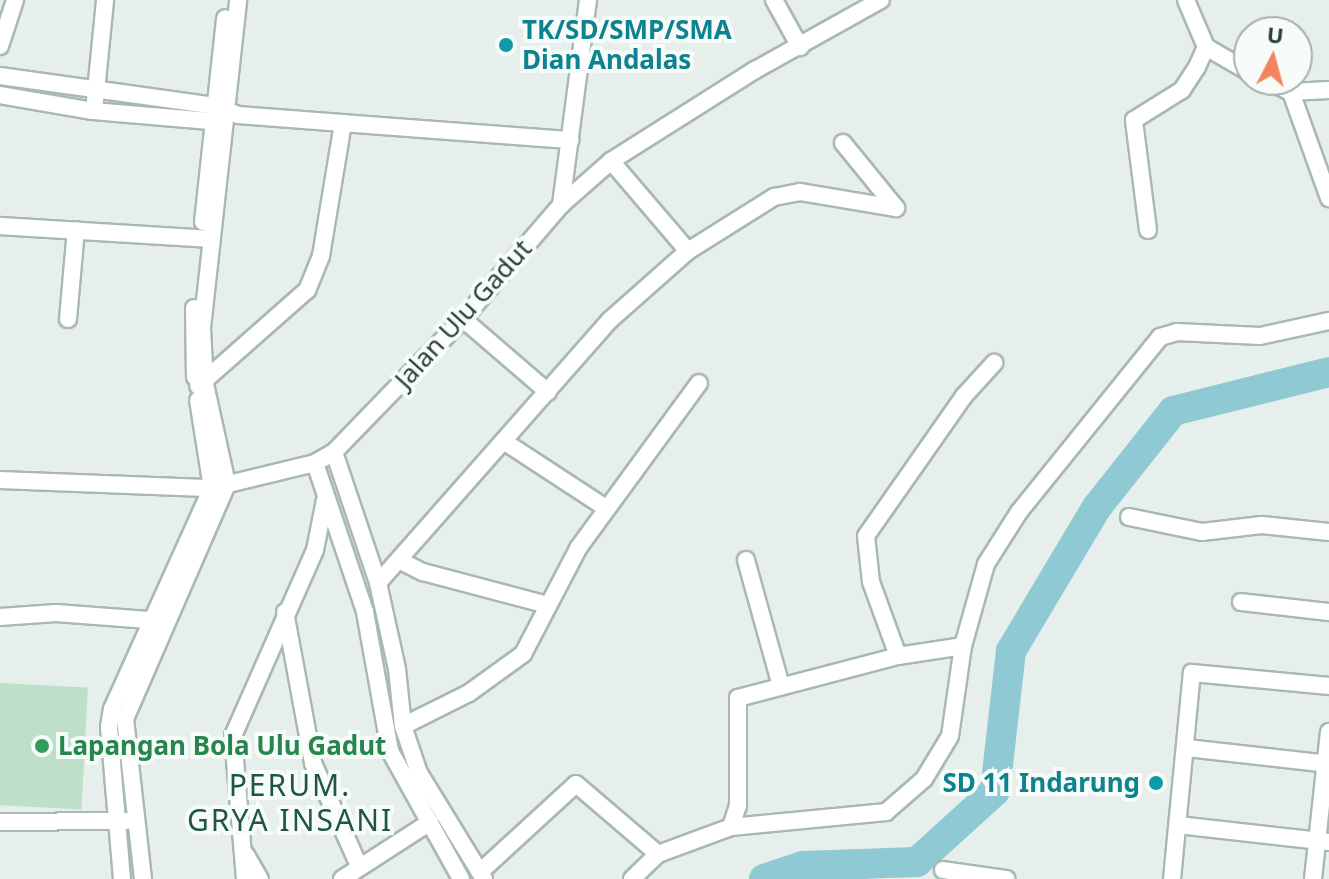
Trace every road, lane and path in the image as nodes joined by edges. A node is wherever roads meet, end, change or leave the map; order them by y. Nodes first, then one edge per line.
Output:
1 (15, 0) edge
2 (105, 0) edge
3 (227, 0) edge
4 (238, 0) edge
5 (588, 0) edge
6 (774, 0) edge
7 (1186, 0) edge
8 (875, 1) edge
9 (0, 46) edge
10 (800, 47) junction
11 (1206, 47) junction
12 (1233, 63) edge
13 (0, 76) edge
14 (96, 93) junction
15 (0, 95) edge
16 (1292, 96) edge
17 (93, 111) junction
18 (224, 114) junction
19 (343, 123) junction
20 (570, 140) junction
21 (843, 143) dead end
22 (611, 161) junction
23 (1329, 198) edge
24 (561, 205) junction
25 (0, 226) edge
26 (76, 230) junction
27 (1148, 230) dead end
28 (207, 238) junction
29 (688, 251) junction
30 (68, 319) dead end
31 (463, 319) junction
32 (1329, 321) edge
33 (994, 363) dead end
34 (699, 383) dead end
35 (201, 385) junction
36 (548, 392) junction
37 (505, 442) junction
38 (334, 452) junction
39 (315, 463) junction
40 (0, 480) edge
41 (219, 486) junction
42 (326, 496) junction
43 (606, 508) junction
44 (1129, 517) dead end
45 (1329, 532) edge
46 (399, 560) junction
47 (746, 560) dead end
48 (378, 583) junction
49 (1241, 602) dead end
50 (548, 605) junction
51 (285, 612) junction
52 (1329, 612) edge
53 (0, 617) edge
54 (160, 620) junction
55 (963, 646) junction
56 (898, 656) junction
57 (781, 686) junction
58 (1329, 686) edge
59 (403, 726) junction
60 (1329, 732) edge
61 (1187, 748) junction
62 (1327, 764) edge
63 (116, 821) junction
64 (135, 821) junction
65 (0, 822) edge
66 (430, 822) junction
67 (1178, 825) junction
68 (731, 827) junction
69 (1323, 841) edge
70 (243, 851) junction
71 (658, 854) junction
72 (359, 866) junction
73 (943, 870) dead end
74 (482, 876) edge
75 (973, 876) edge
76 (122, 879) edge
77 (143, 879) edge
78 (245, 879) edge
79 (260, 879) edge
80 (342, 879) edge
81 (461, 879) edge
82 (632, 879) edge
83 (1006, 879) edge
84 (1172, 879) edge
85 (1313, 879) edge

1 - 9 street
2 - 14 street
3 - 18 street
4 - 18 street
5 - 20 street
6 - 10 street
7 - 11 street
8 - 10 street, Jalan Ulu Gadut
10 - 22 street, Jalan Ulu Gadut
11 - 12 street
11 - 27 street
13 - 14 street
14 - 17 street
14 - 18 street
15 - 17 street
16 - 23 street
17 - 18 street
18 - 19 street
18 - 28 street
19 - 20 street
19 - 35 street
20 - 24 street
21 - 29 street
22 - 24 street, Jalan Ulu Gadut
22 - 29 street
24 - 31 street, Jalan Ulu Gadut
25 - 26 street
26 - 28 street
26 - 30 street
28 - 35 street
29 - 36 street
31 - 36 street
31 - 38 street, Jalan Ulu Gadut
32 - 55 street
33 - 56 street
34 - 43 street
35 - 41 street
36 - 37 street
37 - 43 street
37 - 46 street
38 - 39 street, Jalan Ulu Gadut
38 - 48 street
39 - 41 street, Jalan Ulu Gadut
39 - 42 street
40 - 41 street, Jalan Ulu Gadut
41 - 54 street
42 - 51 street
42 - 66 street
43 - 50 street
44 - 45 street
46 - 48 street
46 - 50 street
47 - 57 street
48 - 59 street
49 - 52 street
50 - 59 street
51 - 70 street
51 - 72 street
53 - 54 street
54 - 63 street
54 - 64 street
55 - 56 street
55 - 68 street
56 - 57 street
57 - 68 street
58 - 61 street
59 - 74 street
60 - 62 street
61 - 62 street
61 - 67 street
62 - 69 street
63 - 64 street
63 - 65 street
63 - 76 street
64 - 77 street
66 - 72 street
66 - 81 street
67 - 69 street
67 - 84 street
68 - 71 street
69 - 85 street
70 - 78 street
70 - 79 street
71 - 74 street
71 - 82 street
72 - 80 street
73 - 75 street
75 - 83 street

